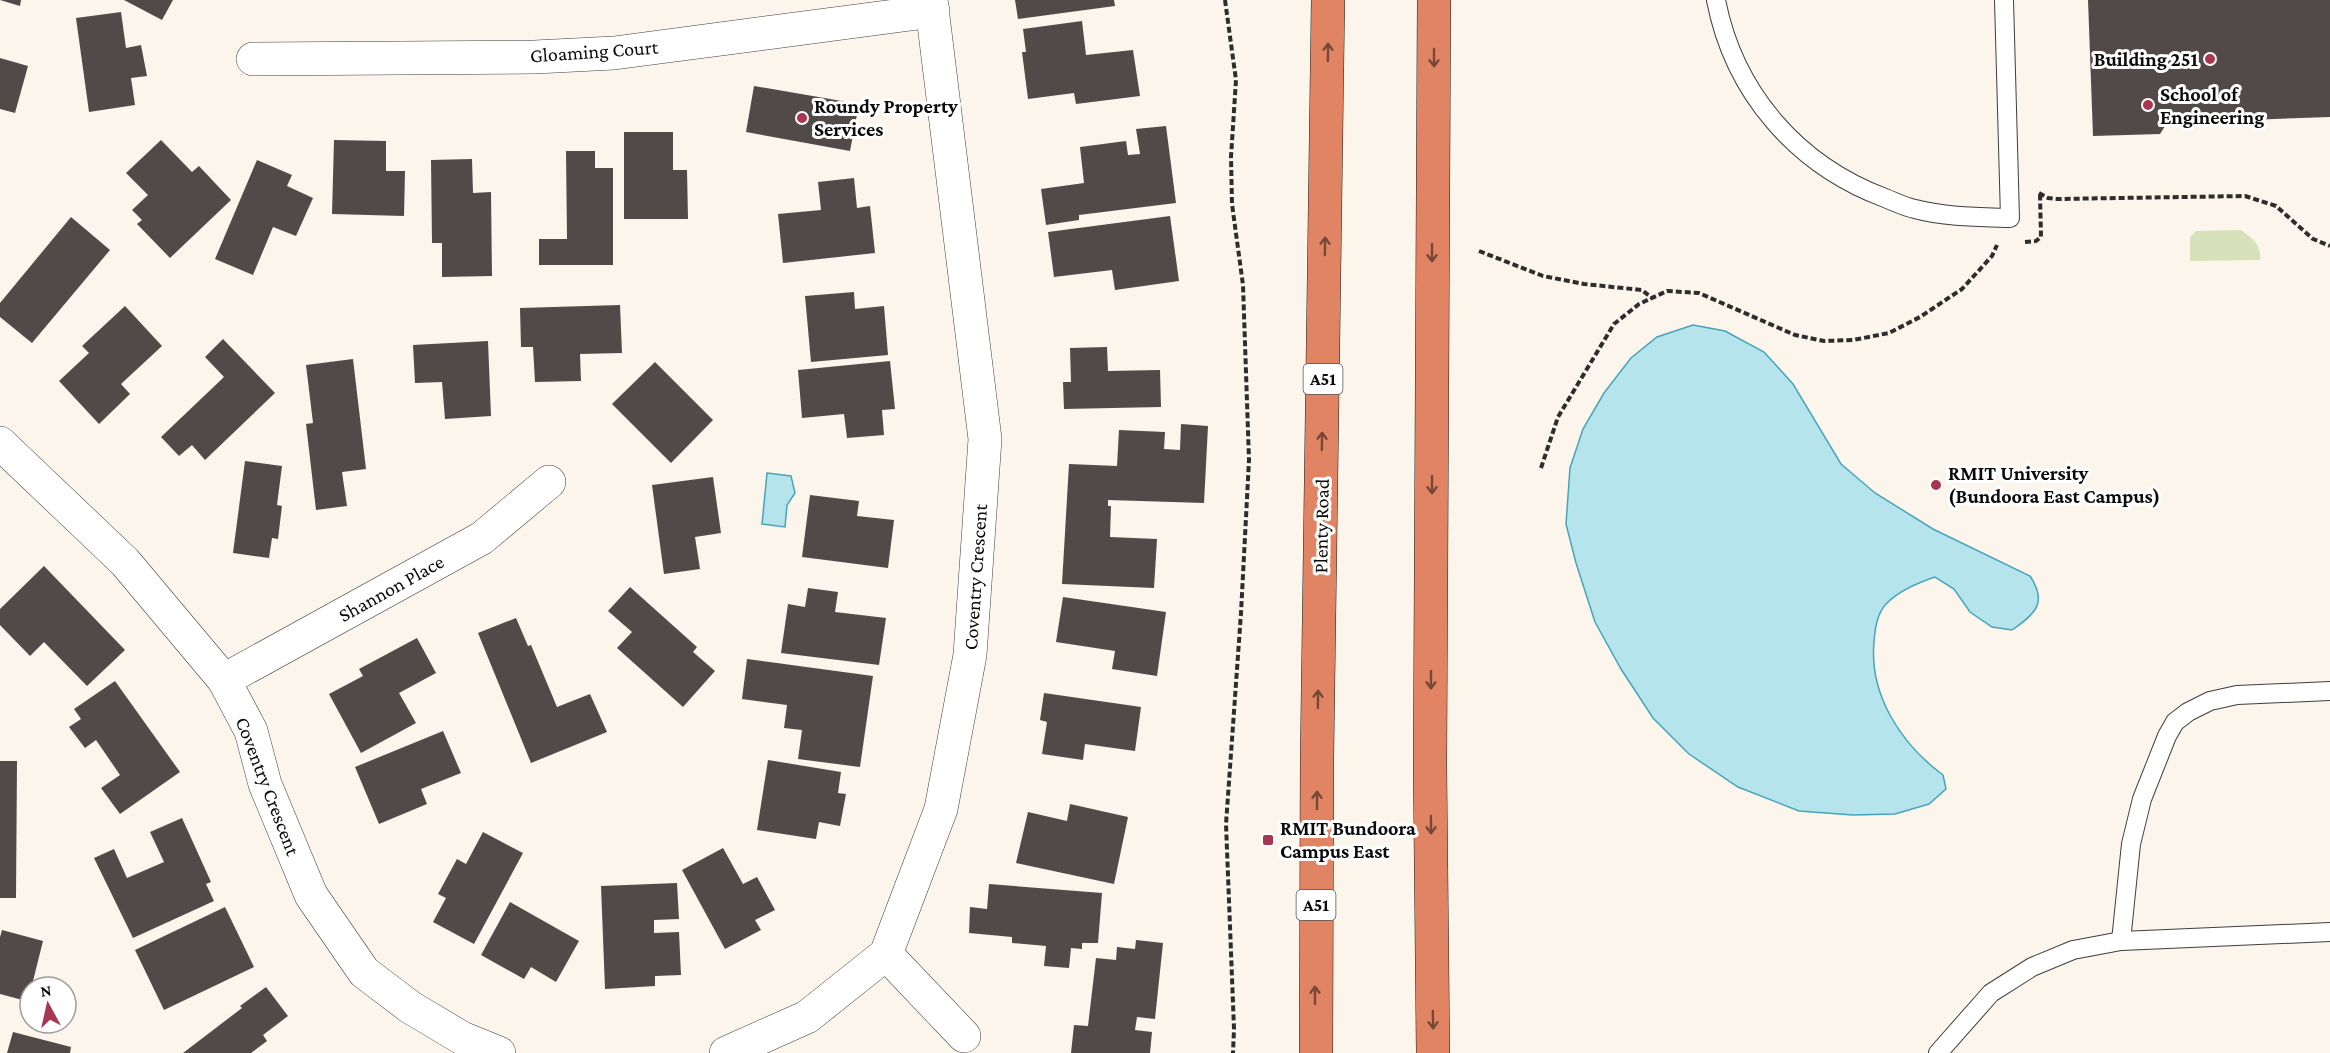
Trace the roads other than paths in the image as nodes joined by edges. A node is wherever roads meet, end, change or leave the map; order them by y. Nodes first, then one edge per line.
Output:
1 (1328, 0) edge
2 (1434, 0) edge
3 (1716, 0) edge
4 (2004, 0) edge
5 (932, 6) edge
6 (253, 59) dead end
7 (6, 462) edge
8 (549, 482) dead end
9 (224, 680) junction
10 (2330, 691) edge
11 (2330, 932) edge
12 (2121, 941) junction
13 (886, 954) junction
14 (964, 1036) dead end
15 (499, 1053) edge
16 (726, 1053) edge
17 (1316, 1053) edge
18 (1433, 1053) edge
19 (1938, 1053) edge

17 -> 1 highway, Plenty Road / A51
2 -> 18 highway
3 - 4 lane
5 - 6 street, Gloaming Court
5 - 13 street, Coventry Crescent
7 - 9 street, Coventry Crescent
8 - 9 street, Shannon Place
9 - 15 street, Coventry Crescent
10 - 12 lane
11 - 12 lane
12 - 19 lane
13 - 14 street
13 - 16 street

